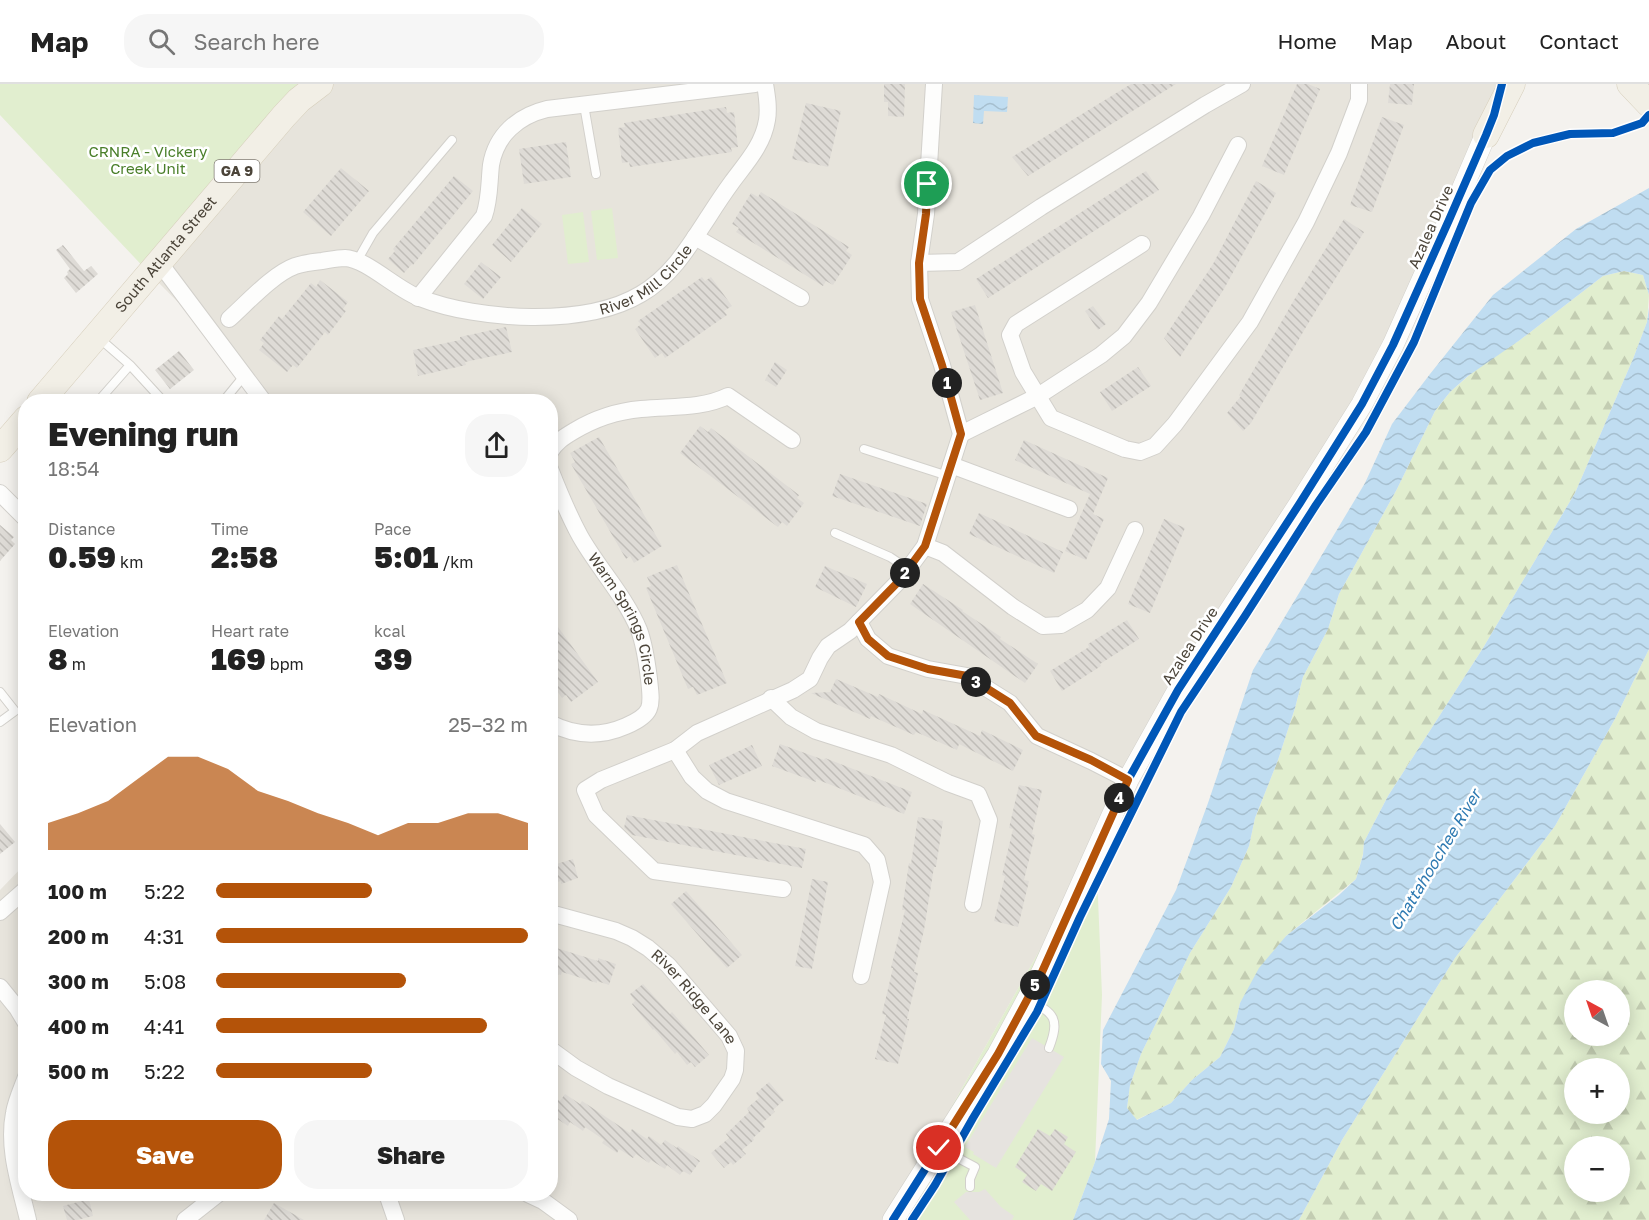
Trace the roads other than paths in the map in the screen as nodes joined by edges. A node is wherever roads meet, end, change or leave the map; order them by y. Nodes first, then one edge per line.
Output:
1 (320, 84) edge
2 (755, 84) edge
3 (765, 84) edge
4 (934, 84) edge
5 (1242, 84) edge
6 (1359, 84) edge
7 (1502, 84) edge
8 (1512, 84) edge
9 (1630, 84) edge
10 (1649, 104) edge
11 (584, 105) junction
12 (1486, 135) junction
13 (452, 140) dead end
14 (1238, 145) dead end
15 (596, 174) dead end
16 (695, 237) junction
17 (1142, 244) dead end
18 (357, 261) junction
19 (159, 262) junction
20 (919, 263) junction
21 (418, 298) junction
22 (801, 298) dead end
23 (229, 319) dead end
24 (96, 336) junction
25 (130, 365) junction
26 (244, 376) junction
27 (50, 394) edge
28 (105, 394) edge
29 (157, 394) edge
30 (229, 394) edge
31 (258, 394) edge
32 (1038, 396) junction
33 (18, 428) edge
34 (961, 434) junction
35 (792, 440) dead end
36 (558, 441) edge
37 (0, 449) edge
38 (864, 449) dead end
39 (950, 471) junction
40 (558, 490) edge
41 (0, 493) edge
42 (1069, 509) dead end
43 (18, 511) edge
44 (1135, 530) dead end
45 (835, 533) dead end
46 (925, 546) junction
47 (908, 568) junction
48 (859, 622) junction
49 (0, 692) edge
50 (771, 698) junction
51 (0, 722) edge
52 (558, 726) edge
53 (675, 750) junction
54 (1128, 780) junction
55 (783, 889) dead end
56 (18, 895) edge
57 (973, 904) dead end
58 (1, 908) edge
59 (558, 916) edge
60 (861, 975) dead end
61 (0, 987) edge
62 (1027, 1000) junction
63 (18, 1010) edge
64 (1049, 1047) dead end
65 (558, 1055) edge
66 (18, 1100) edge
67 (939, 1148) junction
68 (18, 1172) edge
69 (970, 1187) dead end
70 (24, 1201) edge
71 (209, 1201) edge
72 (389, 1201) edge
73 (543, 1201) edge
74 (28, 1220) edge
75 (185, 1220) edge
76 (396, 1220) edge
77 (569, 1220) edge
78 (893, 1220) edge

1 - 19 main road, South Atlanta Street / GA 9
2 - 11 street
3 - 16 street, River Mill Circle
4 - 20 street
5 - 20 street
6 - 32 street
7 - 12 street, Azalea Drive
8 - 12 main road
9 - 10 main road
11 - 15 lane
11 - 21 street
12 - 54 street, Azalea Drive
13 - 18 lane
14 - 32 street
16 - 21 street, River Mill Circle
16 - 22 street
17 - 32 street
18 - 21 street, River Mill Circle
18 - 23 street
19 - 24 main road, South Atlanta Street / GA 9
19 - 26 street
20 - 34 street
24 - 25 lane
24 - 27 main road, South Atlanta Street / GA 9
25 - 28 lane
25 - 29 lane
26 - 30 lane
26 - 31 street
32 - 34 street
33 - 37 main road
34 - 39 street
35 - 36 street
38 - 39 lane
39 - 42 street
39 - 46 street
40 - 52 street, Warm Springs Circle
41 - 43 street
44 - 46 street
45 - 47 lane
46 - 47 street
47 - 48 street
48 - 50 street
48 - 54 street
49 - 51 lane
50 - 53 street
50 - 57 street
53 - 55 street
53 - 60 street
54 - 62 street, Azalea Drive
56 - 58 street
59 - 65 street, River Ridge Lane
61 - 63 street
62 - 64 lane
62 - 67 street, Azalea Drive
66 - 68 street
67 - 69 lane
67 - 78 street, Azalea Drive
70 - 74 street
71 - 75 street
72 - 76 street
73 - 77 street

